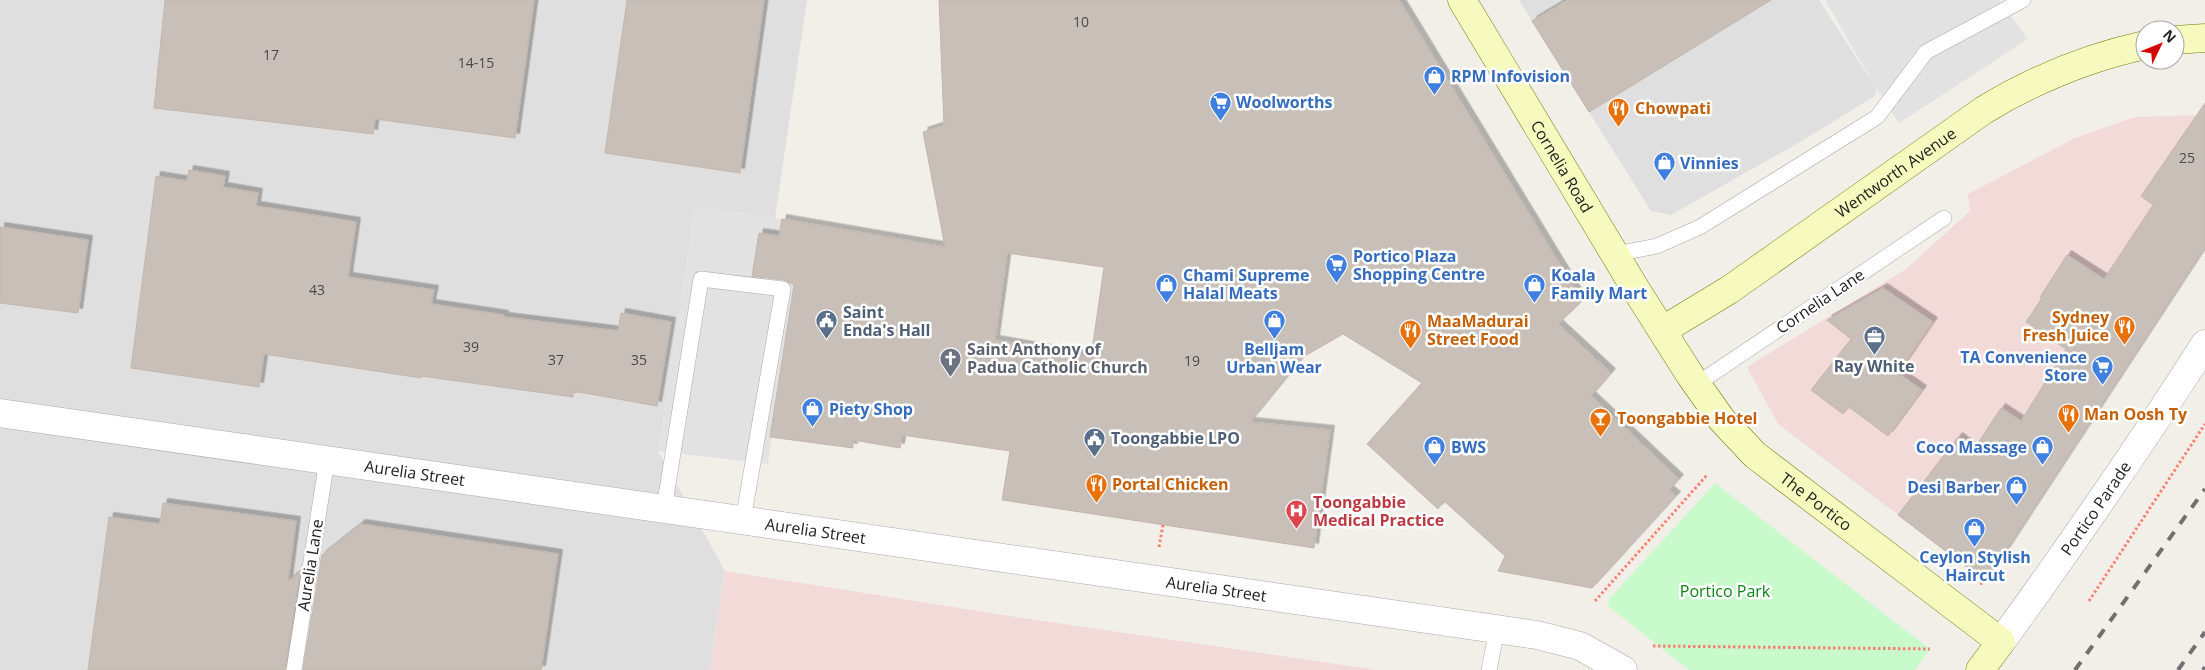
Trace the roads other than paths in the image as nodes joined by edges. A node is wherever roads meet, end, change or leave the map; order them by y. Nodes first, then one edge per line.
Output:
1 (1462, 0) edge
2 (2023, 0) edge
3 (2205, 38) edge
4 (2185, 39) edge
5 (2135, 47) edge
6 (1944, 218) dead end
7 (1615, 254) junction
8 (1663, 330) junction
9 (2205, 344) edge
10 (1697, 384) junction
11 (0, 413) edge
12 (327, 460) junction
13 (664, 509) junction
14 (742, 520) junction
15 (1497, 629) junction
16 (2000, 642) junction
17 (294, 670) edge
18 (1489, 670) edge
19 (1623, 670) edge
20 (1980, 670) edge

1 - 7 main road, Cornelia Road
2 - 7 lane
3 - 4 main road
5 - 8 main road, Wentworth Avenue
6 - 10 lane, Cornelia Lane
7 - 8 main road, Cornelia Road
8 - 10 main road, The Portico
9 - 16 street, Portico Parade
10 - 16 main road, The Portico
11 - 12 street, Aurelia Street
12 - 13 street, Aurelia Street
12 - 17 lane, Aurelia Lane
13 - 14 street, Aurelia Street
13 - 14 lane
14 - 15 street, Aurelia Street
15 - 18 lane
15 - 19 street, Aurelia Street
16 - 20 main road, Portico Parade

